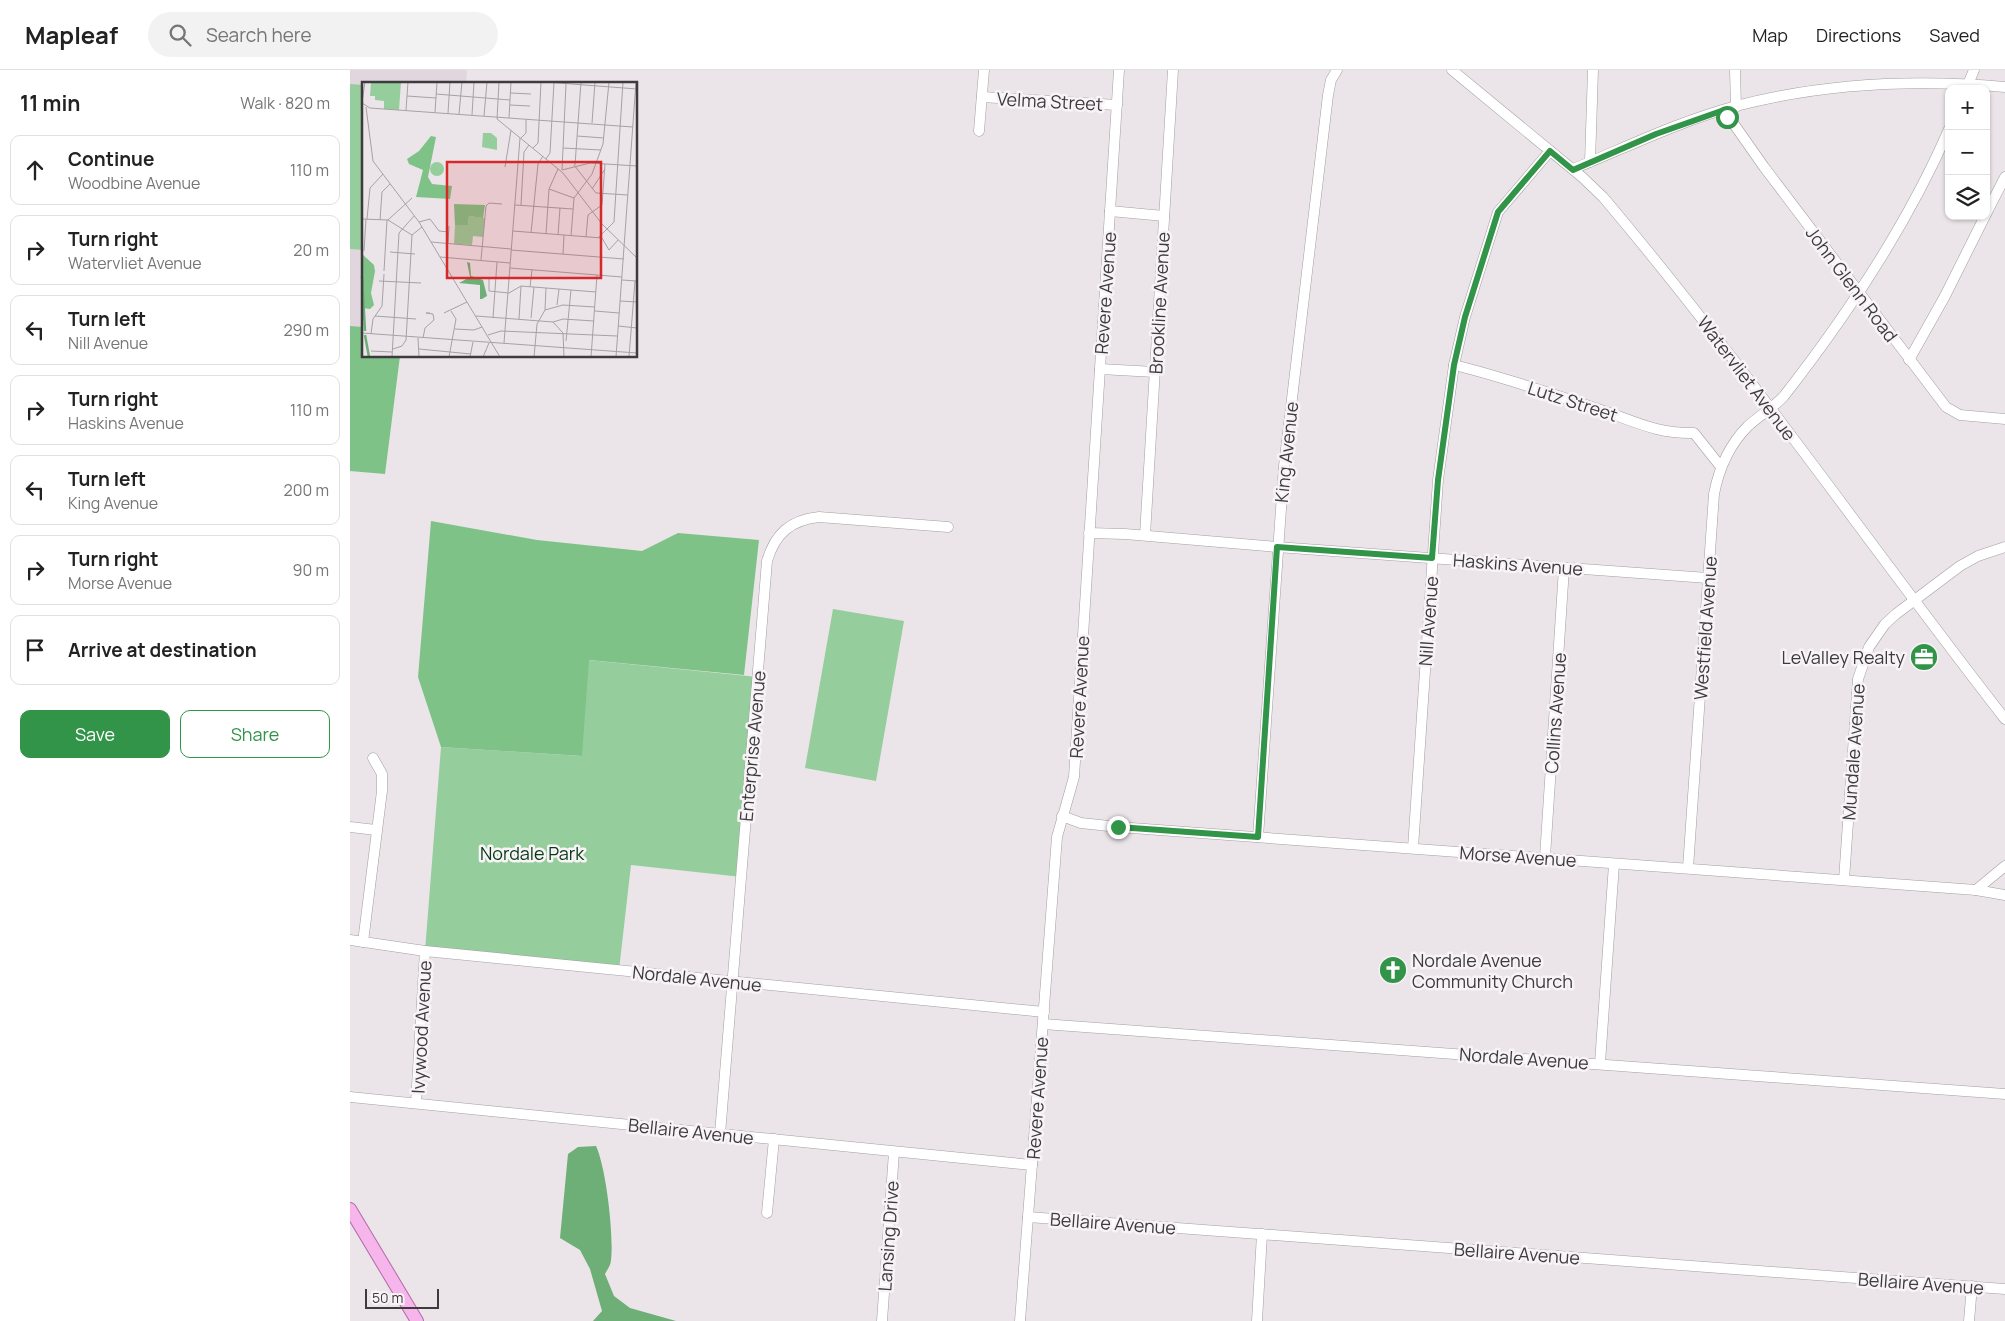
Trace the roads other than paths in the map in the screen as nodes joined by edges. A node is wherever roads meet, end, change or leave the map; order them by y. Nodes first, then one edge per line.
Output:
1 (984, 70) edge
2 (1119, 70) edge
3 (1173, 70) edge
4 (1337, 70) edge
5 (1452, 70) edge
6 (1593, 70) edge
7 (1735, 70) edge
8 (1974, 70) edge
9 (1968, 85) edge
10 (1945, 86) edge
11 (1990, 87) edge
12 (2005, 87) edge
13 (982, 97) junction
14 (1117, 105) junction
15 (1736, 107) junction
16 (1724, 110) junction
17 (979, 130) dead end
18 (1949, 130) edge
19 (1550, 151) junction
20 (1590, 162) junction
21 (1573, 170) junction
22 (2005, 177) edge
23 (1990, 207) edge
24 (1110, 211) junction
25 (1164, 216) junction
26 (1983, 220) edge
27 (1860, 294) junction
28 (1909, 360) junction
29 (1454, 365) junction
30 (1100, 369) junction
31 (1155, 372) junction
32 (1772, 409) junction
33 (2005, 419) edge
34 (1721, 467) junction
35 (948, 527) dead end
36 (1089, 533) junction
37 (1145, 535) junction
38 (1277, 547) junction
39 (2005, 547) edge
40 (1432, 558) junction
41 (1564, 568) junction
42 (1708, 578) junction
43 (1914, 600) junction
44 (2005, 719) edge
45 (374, 758) dead end
46 (1062, 816) junction
47 (350, 827) edge
48 (376, 830) junction
49 (1258, 837) junction
50 (1413, 848) junction
51 (1545, 857) junction
52 (1614, 864) junction
53 (1688, 868) junction
54 (2004, 869) edge
55 (1844, 880) junction
56 (1976, 890) junction
57 (2005, 895) edge
58 (350, 940) edge
59 (362, 942) junction
60 (425, 951) junction
61 (733, 981) junction
62 (1044, 1012) junction
63 (1043, 1024) junction
64 (1600, 1064) junction
65 (2005, 1094) edge
66 (350, 1097) edge
67 (416, 1103) junction
68 (720, 1134) junction
69 (774, 1139) junction
70 (894, 1152) junction
71 (1032, 1165) junction
72 (350, 1209) edge
73 (767, 1213) dead end
74 (1028, 1217) junction
75 (1262, 1234) junction
76 (1972, 1286) junction
77 (2005, 1289) edge
78 (417, 1321) edge
79 (882, 1321) edge
80 (1020, 1321) edge
81 (1257, 1321) edge
82 (1969, 1321) edge

1 - 13 street
2 - 14 street, Revere Avenue
3 - 25 street, Brookline Avenue
4 - 38 street, King Avenue
5 - 19 street, Watervliet Avenue
6 - 20 street
7 - 15 street
8 - 9 street
10 - 15 street
11 - 12 street
13 - 14 street, Velma Street
13 - 17 street
14 - 24 street, Revere Avenue
15 - 16 street
16 - 20 street
16 - 27 street, John Glenn Road
18 - 27 street, Westfield Avenue
19 - 21 street, Watervliet Avenue
19 - 29 street, Nill Avenue
20 - 21 street
21 - 32 street, Watervliet Avenue
22 - 23 street
24 - 25 street
24 - 30 street, Revere Avenue
25 - 31 street, Brookline Avenue
26 - 28 street
27 - 28 street, John Glenn Road
27 - 32 street, Westfield Avenue
28 - 33 street, John Glenn Road
29 - 34 street, Lutz Street
29 - 40 street, Nill Avenue
30 - 31 street
30 - 36 street, Revere Avenue
31 - 37 street, Brookline Avenue
32 - 34 street, Westfield Avenue
32 - 43 street, Watervliet Avenue
34 - 42 street, Westfield Avenue
35 - 61 street, Enterprise Avenue
36 - 37 street, Haskins Avenue
36 - 46 street, Revere Avenue
37 - 38 street, Haskins Avenue
38 - 40 street, Haskins Avenue
38 - 49 street, King Avenue
39 - 43 street, Mundale Avenue
40 - 41 street, Haskins Avenue
40 - 50 street, Nill Avenue
41 - 42 street, Haskins Avenue
41 - 51 street, Collins Avenue
42 - 53 street, Westfield Avenue
43 - 44 street, Watervliet Avenue
43 - 55 street, Mundale Avenue
45 - 48 street
46 - 49 street, Morse Avenue
46 - 62 street, Revere Avenue
47 - 48 street
48 - 59 street
49 - 50 street, Morse Avenue
50 - 51 street, Morse Avenue
51 - 52 street, Morse Avenue
52 - 53 street, Morse Avenue
52 - 64 street
53 - 55 street, Morse Avenue
54 - 56 street
55 - 56 street, Morse Avenue
56 - 57 street, Morse Avenue
58 - 59 street, Nordale Avenue
59 - 60 street, Nordale Avenue
60 - 61 street, Nordale Avenue
60 - 67 street, Ivywood Avenue
61 - 62 street, Nordale Avenue
61 - 68 street, Enterprise Avenue
62 - 63 street, Revere Avenue
63 - 64 street, Nordale Avenue
63 - 71 street, Revere Avenue
64 - 65 street, Nordale Avenue
66 - 67 street, Bellaire Avenue
67 - 68 street, Bellaire Avenue
68 - 69 street, Bellaire Avenue
69 - 70 street, Bellaire Avenue
69 - 73 street
70 - 71 street, Bellaire Avenue
70 - 79 street, Lansing Drive
71 - 74 street, Revere Avenue
72 - 78 main road
74 - 75 street, Bellaire Avenue
74 - 80 street, Revere Avenue
75 - 76 street, Bellaire Avenue
75 - 81 street
76 - 77 street, Bellaire Avenue
76 - 82 street

